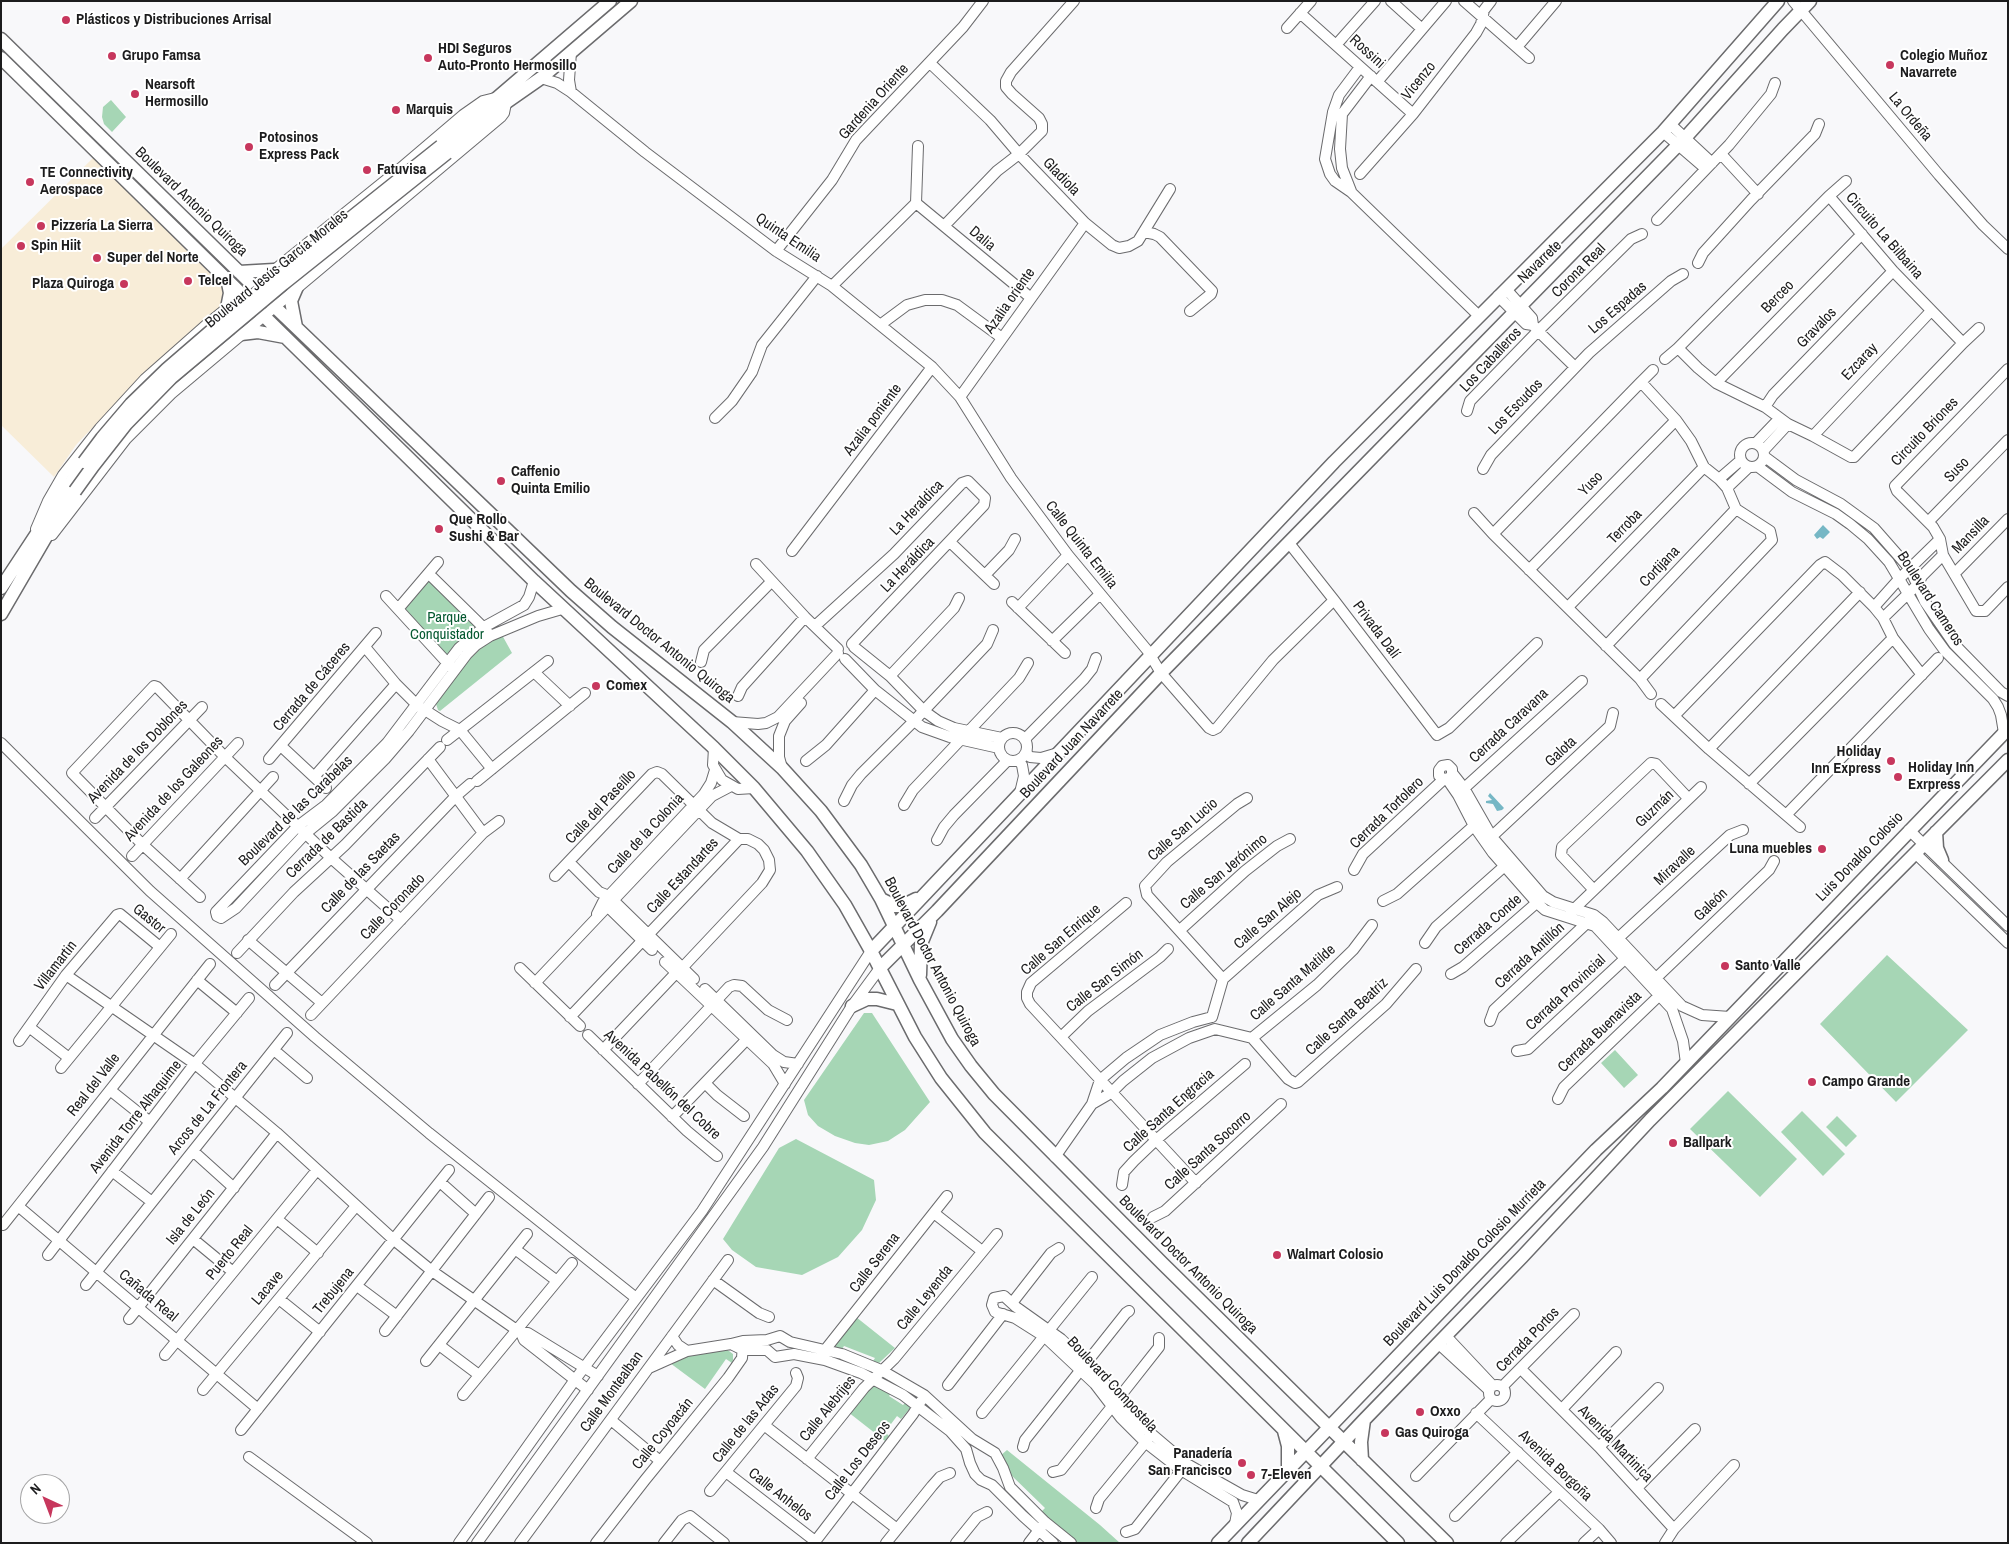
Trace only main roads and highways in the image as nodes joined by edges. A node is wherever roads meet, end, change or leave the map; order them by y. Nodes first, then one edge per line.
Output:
1 (610, 1) edge
2 (632, 1) edge
3 (1778, 1) edge
4 (1801, 4) edge
5 (1, 39) edge
6 (1, 58) edge
7 (500, 100) junction
8 (444, 149) junction
9 (274, 270) road end
10 (239, 272) junction
11 (227, 278) junction
12 (297, 287) road end
13 (248, 290) junction
14 (227, 308) road end
15 (296, 327) junction
16 (242, 334) road end
17 (285, 337) junction
18 (1273, 526) joint
19 (482, 530) junction
20 (510, 532) joint
21 (1289, 543) joint
22 (527, 549) junction
23 (1, 588) edge
24 (1, 614) edge
25 (2006, 731) edge
26 (2008, 760) edge
27 (1936, 832) junction
28 (1942, 860) road end
29 (924, 894) junction
30 (880, 899) junction
31 (1841, 900) junction
32 (914, 906) junction
33 (929, 919) junction
34 (895, 926) junction
35 (1811, 932) junction
36 (1836, 934) junction
37 (903, 944) junction
38 (871, 951) junction
39 (1807, 963) junction
40 (880, 968) junction
41 (920, 980) junction
42 (897, 1004) junction
43 (852, 1006) road end
44 (1734, 1013) joint
45 (1650, 1099) junction
46 (1650, 1120) junction
47 (1536, 1213) junction
48 (1533, 1245) junction
49 (1474, 1278) junction
50 (1442, 1340) junction
51 (1351, 1405) junction
52 (1312, 1410) junction
53 (1364, 1420) junction
54 (1283, 1428) junction
55 (1329, 1428) junction
56 (1343, 1442) junction
57 (1306, 1452) junction
58 (1362, 1460) junction
59 (1320, 1466) junction
60 (1288, 1470) junction
61 (1337, 1483) junction
62 (1299, 1489) junction
63 (1218, 1543) edge
64 (1248, 1543) edge
65 (1398, 1543) edge
66 (1447, 1543) edge

1 - 7 main road, Boulevard Jesús García Morales
2 - 7 main road, Boulevard Jesús García Morales
3 - 18 main road, Navarrete
4 - 21 main road, Navarrete
5 - 10 main road, Boulevard Antonio Quiroga
6 - 11 main road, Boulevard Antonio Quiroga
7 - 8 main road, Boulevard Jesús García Morales
8 - 23 main road, Boulevard Jesús García Morales, bridge
8 - 24 main road, Boulevard Jesús García Morales, bridge
9 - 10 main road
10 - 13 main road, Boulevard Antonio Quiroga
11 - 13 main road, Boulevard Antonio Quiroga
11 - 14 main road
12 - 15 main road
13 - 15 main road, Boulevard Antonio Quiroga
13 - 17 main road, Boulevard Antonio Quiroga
15 - 20 main road, Boulevard Antonio Quiroga
16 - 17 main road
17 - 19 main road, Boulevard Antonio Quiroga
18 - 29 main road, Boulevard Juan Navarrete
19 - 22 main road
19 - 38 main road, Boulevard Antonio Quiroga
20 - 22 main road, Boulevard Doctor Antonio Quiroga
21 - 33 main road, Boulevard Juan Navarrete
22 - 30 main road, Boulevard Doctor Antonio Quiroga
25 - 31 main road, Luis Donaldo Colosio
26 - 27 main road
27 - 28 main road
27 - 36 main road
29 - 30 main road
29 - 32 main road, Boulevard Juan Navarrete
30 - 34 main road, Boulevard Doctor Antonio Quiroga
31 - 35 main road, Luis Donaldo Colosio
31 - 36 main road
32 - 33 main road
32 - 34 main road, Boulevard Juan Navarrete
33 - 37 main road, Boulevard Juan Navarrete
33 - 41 main road
34 - 37 main road, Boulevard Doctor Antonio Quiroga
34 - 38 main road, Boulevard Juan Navarrete
35 - 39 main road
35 - 44 main road, Luis Donaldo Colosio
36 - 39 main road
37 - 40 main road, Boulevard Juan Navarrete
37 - 41 main road, Boulevard Doctor Antonio Quiroga
38 - 40 main road
39 - 46 main road
40 - 42 main road
41 - 52 main road, Boulevard Doctor Antonio Quiroga
42 - 43 main road
42 - 54 main road
44 - 45 main road, Boulevard Luis Donaldo Colosio Murrieta
45 - 46 main road
45 - 47 main road, Boulevard Luis Donaldo Colosio Murrieta
46 - 48 main road
47 - 48 main road
47 - 49 main road, Boulevard Luis Donaldo Colosio Murrieta
48 - 50 main road
49 - 50 main road
49 - 51 main road, Boulevard Luis Donaldo Colosio Murrieta
50 - 53 main road
51 - 52 main road
51 - 55 main road, Boulevard Luis Donaldo Colosio Murrieta
52 - 55 main road, Boulevard Doctor Antonio Quiroga
53 - 56 main road
53 - 58 main road
54 - 57 main road
54 - 60 main road
55 - 56 main road, Boulevard Doctor Antonio Quiroga
55 - 57 main road, Boulevard Luis Donaldo Colosio Murrieta
56 - 58 main road, Boulevard Doctor Antonio Quiroga
56 - 59 main road
57 - 59 main road
57 - 60 main road, Boulevard Luis Donaldo Colosio Murrieta
58 - 66 main road, Boulevard Doctor Antonio Quiroga
59 - 61 main road
59 - 62 main road
60 - 63 main road, Boulevard Luis Donaldo Colosio Murrieta
61 - 62 main road
61 - 65 main road
62 - 64 main road

